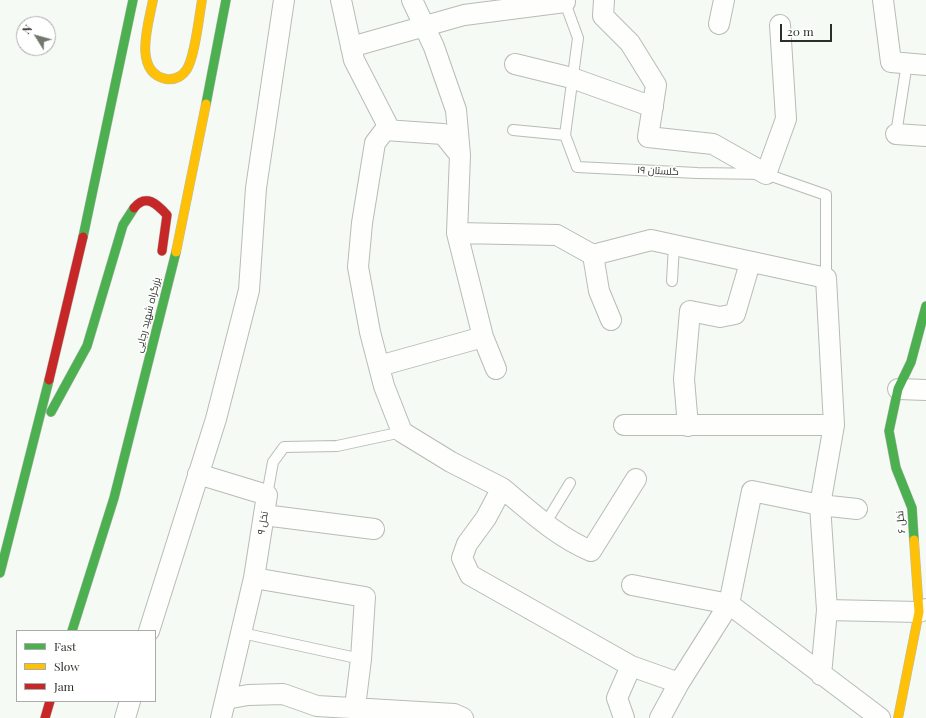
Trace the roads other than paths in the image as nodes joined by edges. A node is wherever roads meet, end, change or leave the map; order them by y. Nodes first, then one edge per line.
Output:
1 (133, 0) edge
2 (153, 0) edge
3 (202, 0) edge
4 (226, 0) edge
5 (284, 0) edge
6 (341, 0) edge
7 (412, 0) edge
8 (604, 0) edge
9 (724, 0) edge
10 (883, 0) edge
11 (565, 1) edge
12 (508, 4) edge
13 (719, 24) dead end
14 (780, 25) dead end
15 (424, 26) junction
16 (351, 47) junction
17 (515, 64) dead end
18 (917, 64) edge
19 (572, 78) junction
20 (653, 107) junction
21 (385, 130) junction
22 (513, 130) dead end
23 (896, 134) joint
24 (565, 135) junction
25 (926, 136) edge
26 (460, 155) junction
27 (766, 174) junction
28 (457, 233) junction
29 (674, 245) junction
30 (593, 256) junction
31 (160, 262) dead end
32 (750, 263) junction
33 (826, 278) junction
34 (672, 281) dead end
35 (156, 292) dead end
36 (926, 306) edge
37 (611, 320) dead end
38 (924, 328) edge
39 (483, 337) junction
40 (154, 338) junction
41 (379, 366) junction
42 (496, 369) dead end
43 (898, 389) junction
44 (926, 390) edge
45 (834, 425) junction
46 (624, 426) dead end
47 (688, 426) junction
48 (402, 432) junction
49 (35, 440) junction
50 (198, 474) junction
51 (636, 478) dead end
52 (570, 482) dead end
53 (502, 488) junction
54 (267, 495) junction
55 (820, 505) junction
56 (857, 509) dead end
57 (264, 515) junction
58 (545, 524) junction
59 (374, 529) dead end
60 (0, 573) edge
61 (254, 578) junction
62 (632, 585) dead end
63 (729, 604) junction
64 (827, 610) junction
65 (923, 610) edge
66 (72, 630) edge
67 (149, 630) edge
68 (242, 633) junction
69 (361, 659) junction
70 (631, 666) junction
71 (821, 675) junction
72 (679, 683) junction
73 (50, 702) edge
74 (130, 702) edge
75 (355, 707) junction
76 (224, 709) edge
77 (45, 718) edge
78 (125, 718) edge
79 (463, 718) edge
80 (624, 718) edge
81 (660, 718) edge
82 (880, 718) edge
83 (898, 718) edge

1 - 49 main road
2 - 3 main road
4 - 40 main road, بزرگراه شهید رجایی
5 - 50 street
6 - 16 street
7 - 15 street
8 - 20 street
9 - 13 street
10 - 18 street
11 - 12 street
11 - 19 lane, گلستان ۱۹
12 - 15 street
14 - 27 street
15 - 16 street
15 - 26 street
16 - 21 street
17 - 19 street
18 - 23 lane
19 - 20 street
19 - 24 lane, گلستان ۱۹
20 - 27 street
21 - 26 street
21 - 41 street
22 - 24 lane
23 - 25 street
24 - 27 lane, گلستان ۱۹
26 - 28 street
27 - 33 lane, گلستان ۱۹
28 - 30 street
28 - 39 street
29 - 30 street
29 - 32 street
29 - 34 lane
30 - 37 street
31 - 49 main road
32 - 33 street
32 - 47 street
33 - 45 street
35 - 40 main road
36 - 38 main road, نخل ۶
38 - 43 main road, نخل ۶
39 - 41 street
39 - 42 street
40 - 66 main road, بزرگراه شهید رجایی
41 - 48 street
43 - 44 street
43 - 65 main road, نخل ۶
45 - 47 street
45 - 55 street
46 - 47 street
48 - 53 street
48 - 54 lane, نخل ۹
49 - 60 main road
50 - 54 street
50 - 67 street
51 - 58 street
52 - 58 lane
53 - 58 street
53 - 70 street
54 - 57 street, نخل ۹
55 - 56 street
55 - 63 street
55 - 64 street
57 - 59 street
57 - 61 street, نخل ۹
61 - 68 street, نخل ۹
61 - 69 street
62 - 63 street
63 - 71 street
63 - 72 street
64 - 65 street
64 - 71 street
65 - 83 main road, نخل ۶
68 - 69 lane
68 - 76 street, نخل ۹
69 - 75 street
70 - 72 street
70 - 80 street
71 - 82 street
72 - 81 street
73 - 77 main road
74 - 78 street
75 - 76 street
75 - 79 street

